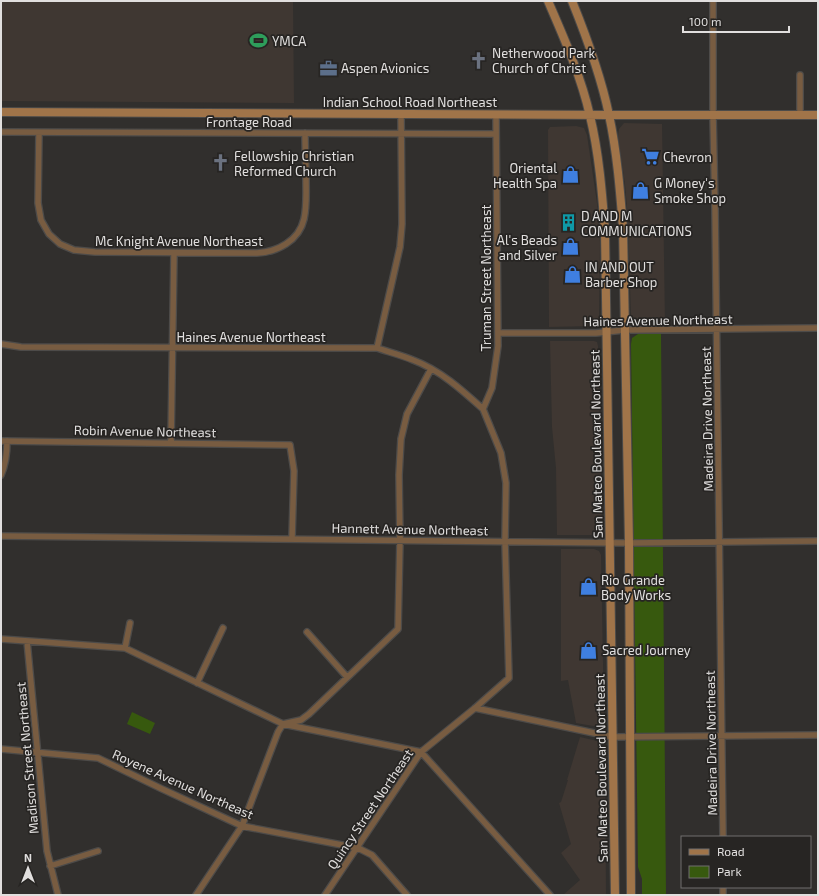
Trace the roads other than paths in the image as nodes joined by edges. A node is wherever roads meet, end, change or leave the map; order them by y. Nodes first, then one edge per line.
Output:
1 (548, 1) edge
2 (572, 1) edge
3 (713, 1) edge
4 (800, 75) dead end
5 (1, 112) edge
6 (401, 114) junction
7 (496, 114) junction
8 (590, 115) junction
9 (609, 115) junction
10 (713, 115) junction
11 (800, 115) junction
12 (818, 115) edge
13 (1, 132) edge
14 (39, 133) junction
15 (305, 133) junction
16 (400, 134) junction
17 (496, 134) junction
18 (174, 253) junction
19 (818, 328) edge
20 (717, 329) junction
21 (624, 330) junction
22 (606, 332) junction
23 (498, 333) junction
24 (1, 344) edge
25 (173, 348) junction
26 (377, 348) junction
27 (431, 369) junction
28 (483, 409) junction
29 (4, 441) edge
30 (171, 442) junction
31 (1, 475) edge
32 (1, 536) edge
33 (292, 538) junction
34 (400, 540) junction
35 (505, 541) junction
36 (818, 541) edge
37 (610, 542) junction
38 (719, 542) junction
39 (630, 543) junction
40 (130, 623) dead end
41 (223, 628) dead end
42 (307, 632) dead end
43 (1, 639) edge
44 (27, 642) junction
45 (125, 648) junction
46 (347, 677) junction
47 (197, 683) junction
48 (475, 708) junction
49 (283, 724) junction
50 (818, 735) edge
51 (631, 736) junction
52 (722, 736) junction
53 (613, 737) junction
54 (1, 749) edge
55 (37, 752) junction
56 (421, 752) junction
57 (242, 826) junction
58 (723, 836) edge
59 (358, 848) junction
60 (98, 852) dead end
61 (50, 866) junction
62 (58, 895) edge
63 (196, 895) edge
64 (325, 895) edge
65 (408, 895) edge
66 (550, 895) edge
67 (615, 895) edge
68 (631, 895) edge

1 - 8 main road, San Mateo Boulevard Northeast
2 - 9 main road
3 - 10 street, Madeira Drive Northeast
4 - 11 street
5 - 6 main road, Indian School Road Northeast
6 - 7 main road, Indian School Road Northeast
6 - 16 street
7 - 8 main road, Indian School Road Northeast
7 - 17 street, Truman Street Northeast
8 - 9 main road, Indian School Road Northeast
8 - 22 main road, San Mateo Boulevard Northeast
9 - 10 main road, Indian School Road Northeast
9 - 21 main road
10 - 11 main road, Indian School Road Northeast
10 - 20 street, Madeira Drive Northeast
11 - 12 main road, Indian School Road Northeast
13 - 14 street, Frontage Road
14 - 15 street, Frontage Road
14 - 18 street, Mc Knight Avenue Northeast
15 - 16 street, Frontage Road
15 - 18 street, Mc Knight Avenue Northeast
16 - 17 street, Frontage Road
16 - 26 street
17 - 23 street, Truman Street Northeast
18 - 25 street
19 - 20 street, Haines Avenue Northeast
20 - 21 street, Haines Avenue Northeast
20 - 38 street, Madeira Drive Northeast
21 - 22 street, Haines Avenue Northeast
21 - 39 main road
22 - 23 street, Haines Avenue Northeast
22 - 37 main road, San Mateo Boulevard Northeast
23 - 28 street, Truman Street Northeast
24 - 25 street, Haines Avenue Northeast
25 - 26 street, Haines Avenue Northeast
25 - 30 street
26 - 27 street, Haines Avenue Northeast
27 - 28 street, Haines Avenue Northeast
27 - 34 street
28 - 35 street
29 - 30 street, Robin Avenue Northeast
29 - 31 street
30 - 33 street, Robin Avenue Northeast
32 - 33 street, Hannett Avenue Northeast
33 - 34 street, Hannett Avenue Northeast
34 - 35 street, Hannett Avenue Northeast
34 - 46 street
35 - 37 street, Hannett Avenue Northeast
35 - 48 street
36 - 38 street, Hannett Avenue Northeast
37 - 39 street, Hannett Avenue Northeast
37 - 53 main road, San Mateo Boulevard Northeast
38 - 39 street, Hannett Avenue Northeast
38 - 52 street, Madeira Drive Northeast
39 - 51 main road
40 - 45 street
41 - 47 street
42 - 46 street
43 - 44 street
44 - 45 street
44 - 55 street, Madison Street Northeast
45 - 47 street
46 - 49 street
47 - 49 street
48 - 53 street
48 - 56 street, Quincy Street Northeast
49 - 56 street
49 - 57 street
50 - 52 street
51 - 52 street
51 - 53 street
51 - 68 main road
52 - 58 street, Madeira Drive Northeast
53 - 67 main road, San Mateo Boulevard Northeast
54 - 55 street, Royene Avenue Northeast
55 - 57 street, Royene Avenue Northeast
55 - 61 street, Madison Street Northeast
56 - 59 street, Quincy Street Northeast
56 - 66 street
57 - 59 street, Royene Avenue Northeast
57 - 63 street
59 - 64 street, Quincy Street Northeast
59 - 65 street, Royene Avenue Northeast
60 - 61 street
61 - 62 street, Madison Street Northeast

